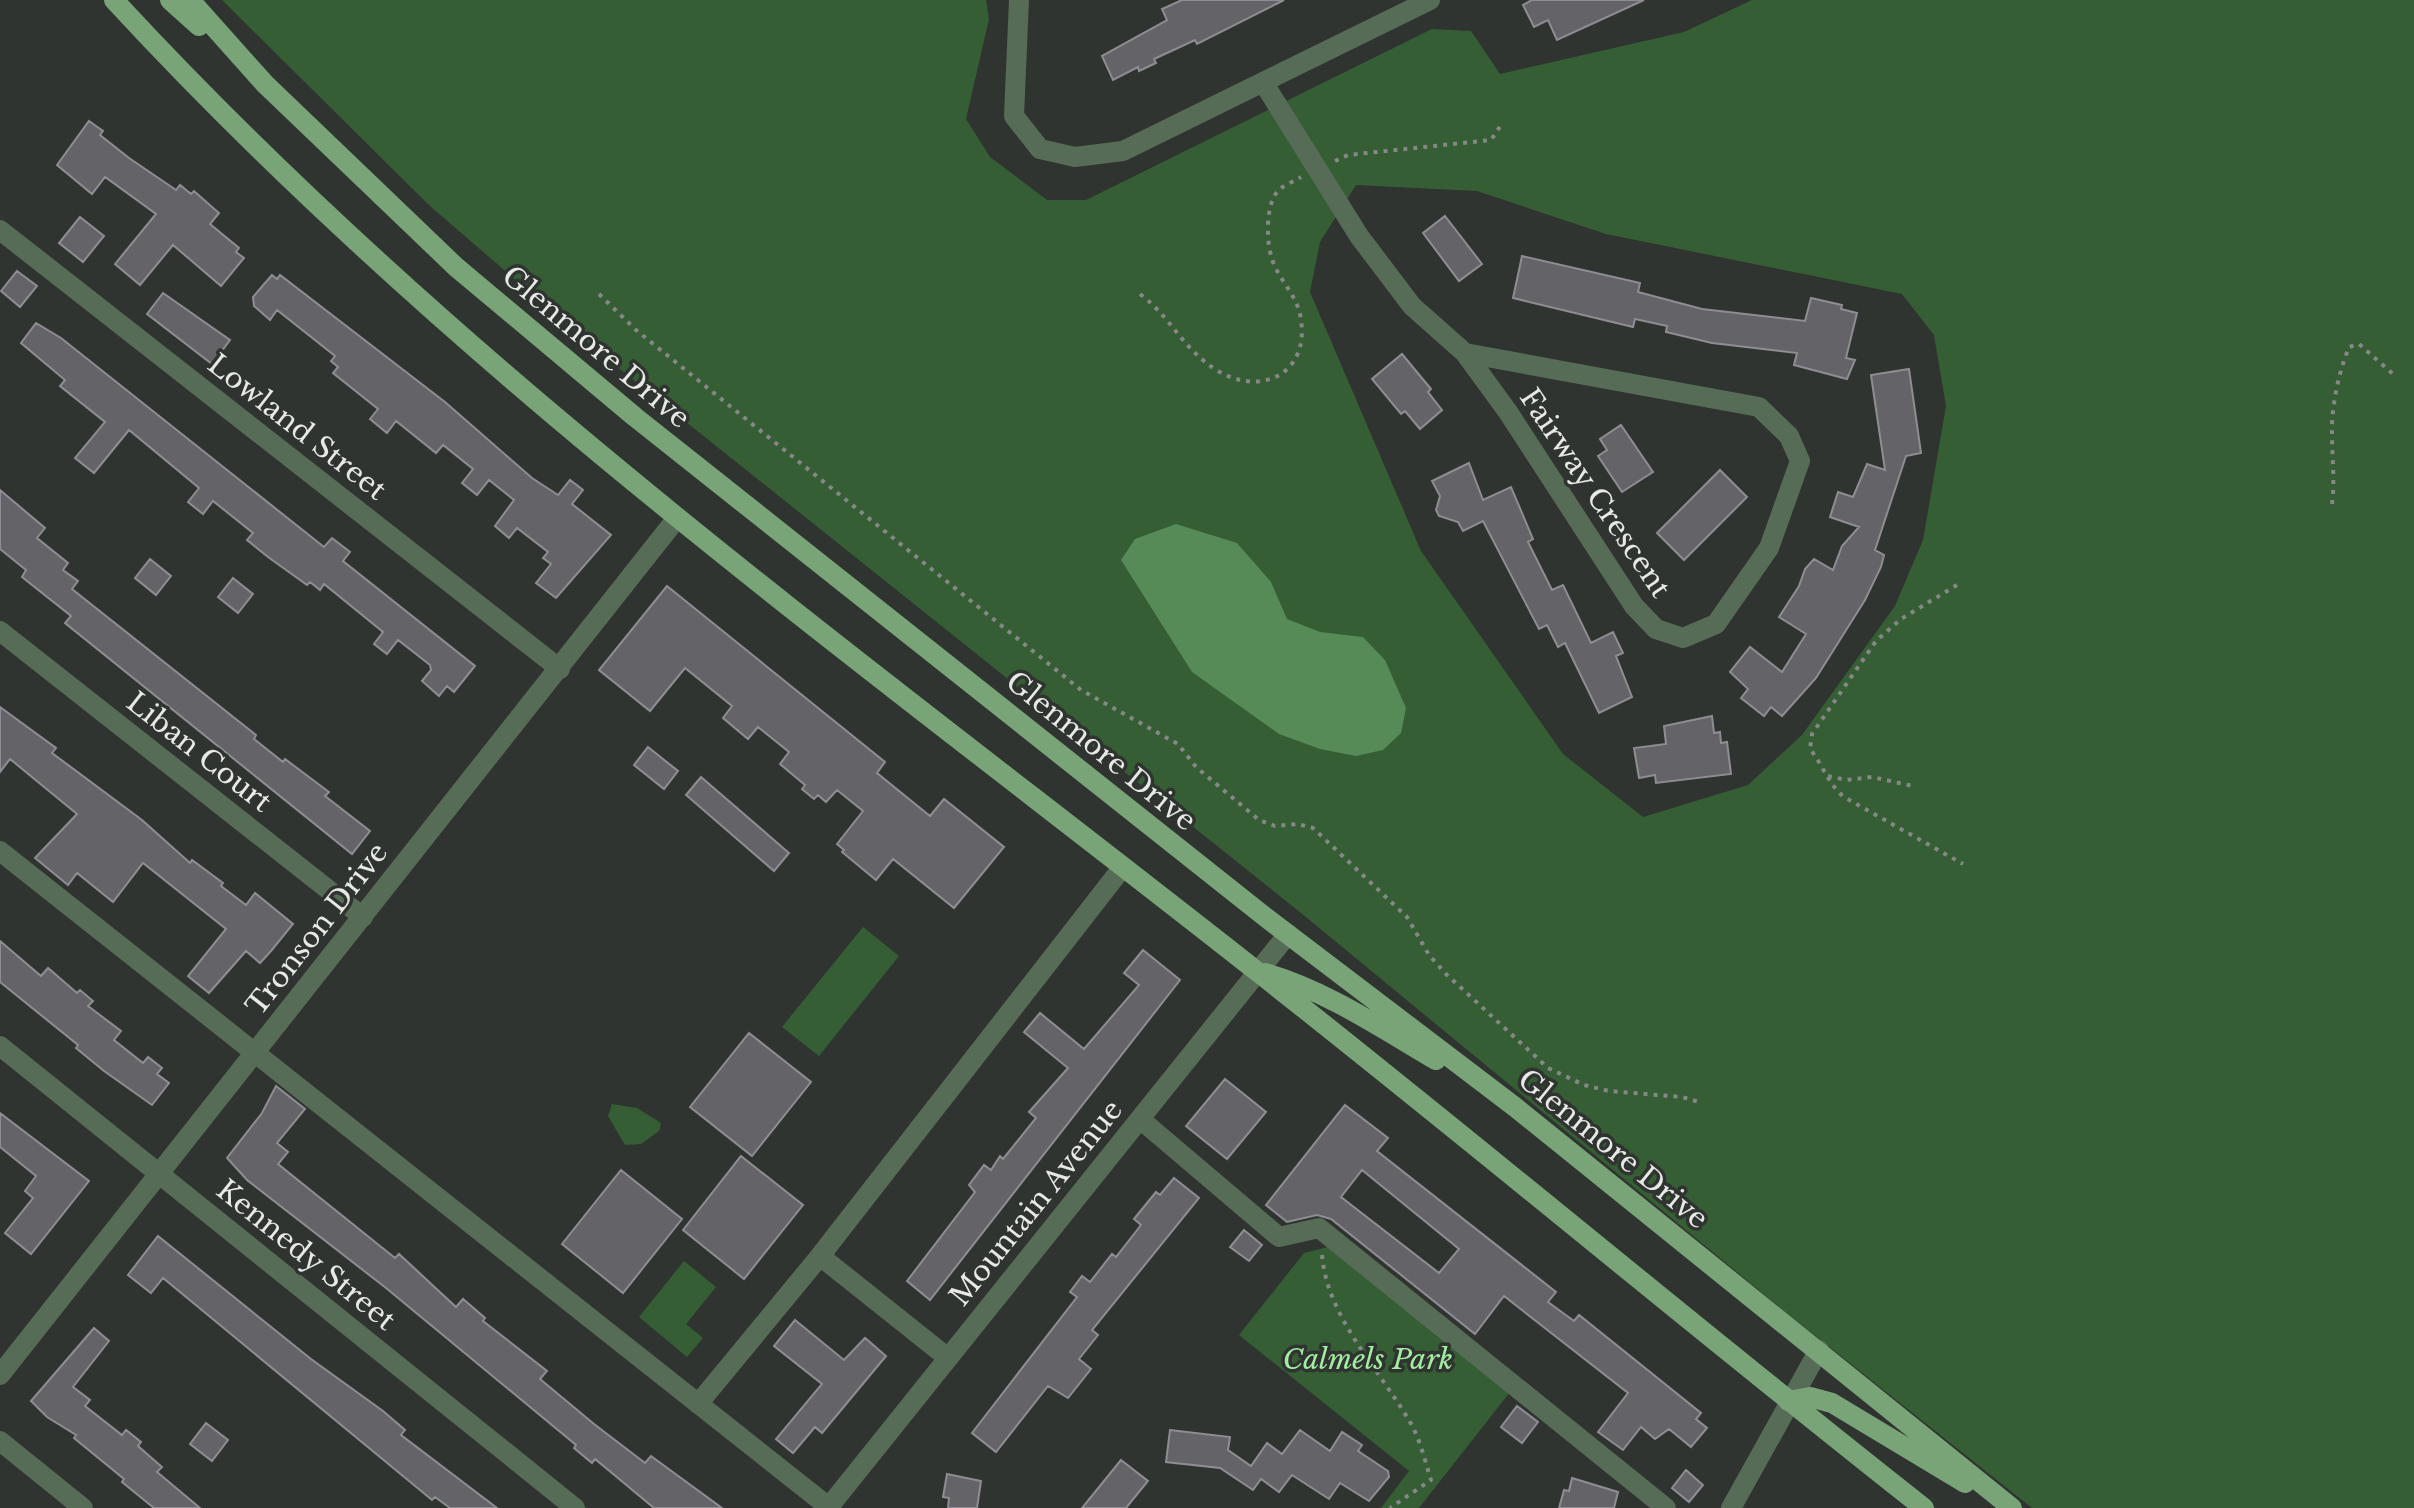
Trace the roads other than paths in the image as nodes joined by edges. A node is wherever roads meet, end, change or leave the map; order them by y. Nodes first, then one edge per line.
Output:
1 (114, 0) edge
2 (170, 0) edge
3 (190, 0) edge
4 (1019, 0) edge
5 (1429, 0) edge
6 (1263, 82) junction
7 (265, 84) junction
8 (0, 230) edge
9 (1465, 353) junction
10 (677, 518) junction
11 (0, 631) edge
12 (560, 669) junction
13 (0, 851) edge
14 (1122, 868) junction
15 (363, 917) junction
16 (1288, 934) junction
17 (1258, 971) junction
18 (0, 1046) edge
19 (255, 1053) junction
20 (1515, 1107) junction
21 (1140, 1119) junction
22 (160, 1173) junction
23 (820, 1256) junction
24 (1819, 1350) junction
25 (948, 1358) junction
26 (0, 1375) edge
27 (1788, 1401) junction
28 (698, 1404) junction
29 (0, 1441) edge
30 (83, 1508) edge
31 (575, 1508) edge
32 (829, 1508) edge
33 (1666, 1508) edge
34 (1731, 1508) edge
35 (1924, 1508) edge
36 (2009, 1508) edge

1 - 10 main road
2 - 7 main road
3 - 7 main road, Glenmore Drive
4 - 6 street
5 - 6 street
6 - 9 street, Fairway Crescent
7 - 16 main road, Glenmore Drive
8 - 12 street, Lowland Street
9 - 9 street, Fairway Crescent
10 - 12 street, Tronson Drive
10 - 14 main road
11 - 15 street, Liban Court
12 - 15 street, Tronson Drive
13 - 19 street
14 - 17 main road
14 - 23 street
15 - 19 street, Tronson Drive
16 - 17 street, Mountain Avenue
16 - 20 main road, Glenmore Drive
17 - 20 main road
17 - 21 street, Mountain Avenue
17 - 27 main road
18 - 22 street, Kennedy Street
19 - 22 street, Tronson Drive
19 - 28 street
20 - 24 main road, Glenmore Drive
21 - 25 street, Mountain Avenue
21 - 33 street
22 - 26 street, Tronson Drive
22 - 31 street, Kennedy Street
23 - 25 street
23 - 28 street
24 - 27 street
24 - 36 main road, Glenmore Drive
25 - 32 street, Mountain Avenue
27 - 34 street
27 - 35 main road
27 - 36 main road
28 - 32 street
29 - 30 street

